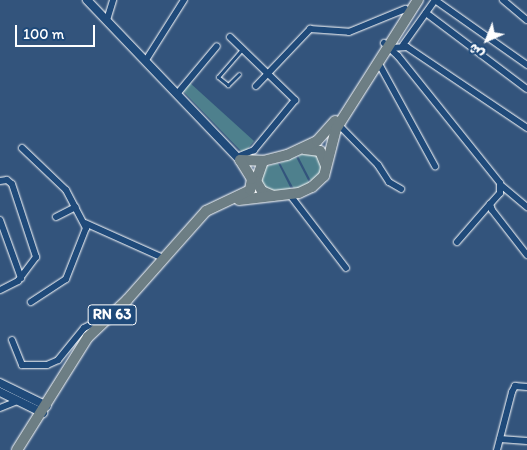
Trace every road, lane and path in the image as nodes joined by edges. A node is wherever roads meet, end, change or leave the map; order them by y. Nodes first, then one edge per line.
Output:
1 (87, 0) edge
2 (113, 0) edge
3 (184, 0) edge
4 (412, 0) edge
5 (418, 0) edge
6 (436, 0) edge
7 (503, 0) edge
8 (405, 9) junction
9 (426, 13) junction
10 (107, 20) junction
11 (527, 20) edge
12 (230, 38) dead end
13 (403, 45) junction
14 (217, 46) dead end
15 (388, 46) junction
16 (242, 48) junction
17 (146, 60) junction
18 (378, 61) junction
19 (527, 65) edge
20 (268, 73) junction
21 (240, 74) dead end
22 (256, 86) dead end
23 (527, 88) edge
24 (177, 94) junction
25 (337, 123) junction
26 (527, 128) edge
27 (22, 148) dead end
28 (299, 150) junction
29 (238, 158) junction
30 (262, 161) junction
31 (435, 166) dead end
32 (327, 169) junction
33 (254, 178) junction
34 (0, 181) edge
35 (502, 186) junction
36 (401, 189) dead end
37 (290, 195) junction
38 (273, 196) junction
39 (228, 201) junction
40 (490, 204) junction
41 (76, 207) junction
42 (527, 207) edge
43 (56, 217) dead end
44 (0, 220) edge
45 (85, 223) junction
46 (457, 242) dead end
47 (527, 255) edge
48 (163, 258) junction
49 (346, 268) dead end
50 (21, 278) junction
51 (0, 290) edge
52 (31, 302) dead end
53 (115, 312) junction
54 (12, 340) dead end
55 (0, 383) edge
56 (527, 387) edge
57 (0, 392) edge
58 (17, 401) junction
59 (27, 401) junction
60 (0, 408) edge
61 (45, 410) junction
62 (500, 439) junction
63 (527, 441) edge
64 (17, 450) edge
65 (497, 450) edge

1 - 10 street
2 - 10 street
3 - 17 street
4 - 8 main road, RN 63
5 - 15 main road, RN 63
6 - 9 street
6 - 19 street
7 - 11 street
8 - 15 main road, RN 63
8 - 20 street
9 - 13 street
9 - 23 street
10 - 17 street
12 - 16 street
13 - 15 street
13 - 26 street
14 - 24 street
15 - 18 main road, RN 63
15 - 25 main road, RN 63
15 - 35 street
16 - 20 street
16 - 21 lane
17 - 24 street
18 - 25 main road, RN 63
18 - 31 street
20 - 22 street
20 - 29 street
24 - 29 street
25 - 28 main road
25 - 32 main road, RN 63
25 - 36 street
27 - 41 street
28 - 30 main road
28 - 32 main road
29 - 30 main road
29 - 33 main road
30 - 33 main road
32 - 37 main road, RN 63
33 - 38 main road
33 - 39 main road
34 - 50 street
35 - 40 street
35 - 42 street
37 - 38 main road, RN 63
37 - 49 street
38 - 39 main road, RN 63
39 - 48 main road, RN 63
40 - 46 street
40 - 47 street
41 - 43 street
41 - 45 street
44 - 50 street
45 - 48 street
45 - 52 street
48 - 53 main road, RN 63
50 - 51 street
53 - 54 street
53 - 61 main road, RN 63
55 - 59 street
56 - 62 street
57 - 58 street
58 - 59 street
58 - 60 street
59 - 61 street
61 - 64 main road, RN 63
62 - 63 street
62 - 65 street

